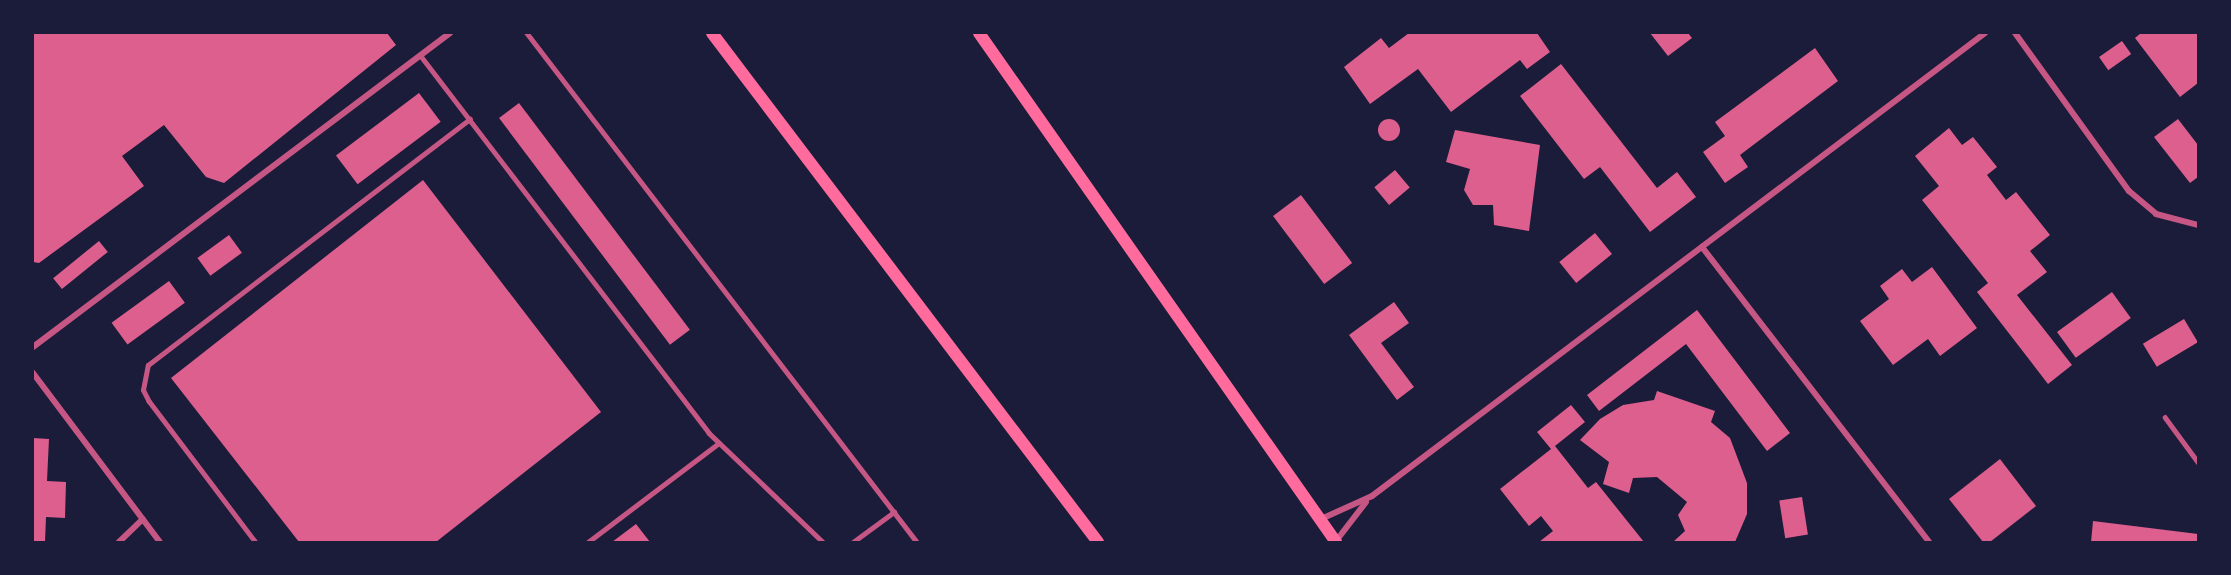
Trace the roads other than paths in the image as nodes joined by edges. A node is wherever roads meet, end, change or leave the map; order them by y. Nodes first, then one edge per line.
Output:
1 (450, 33) edge
2 (527, 33) edge
3 (712, 33) edge
4 (979, 33) edge
5 (1984, 33) edge
6 (2015, 33) edge
7 (422, 56) junction
8 (470, 119) junction
9 (2198, 225) edge
10 (1702, 247) junction
11 (33, 347) edge
12 (33, 373) edge
13 (2165, 417) dead end
14 (718, 443) junction
15 (2198, 462) edge
16 (1372, 496) junction
17 (894, 512) junction
18 (142, 519) junction
19 (1320, 520) junction
20 (119, 542) edge
21 (160, 542) edge
22 (255, 542) edge
23 (588, 542) edge
24 (823, 542) edge
25 (853, 542) edge
26 (917, 542) edge
27 (1098, 542) edge
28 (1336, 542) edge
29 (1929, 542) edge

1 - 7 street
2 - 17 lane
3 - 27 main road
4 - 19 main road
5 - 10 street
6 - 9 street
7 - 8 lane
7 - 11 street
8 - 14 lane
8 - 22 lane
10 - 16 street
10 - 29 street
12 - 18 street
13 - 15 lane
14 - 23 lane
14 - 24 lane
16 - 19 street
16 - 28 street
17 - 25 lane
17 - 26 lane
18 - 20 street
18 - 21 street
19 - 28 main road

